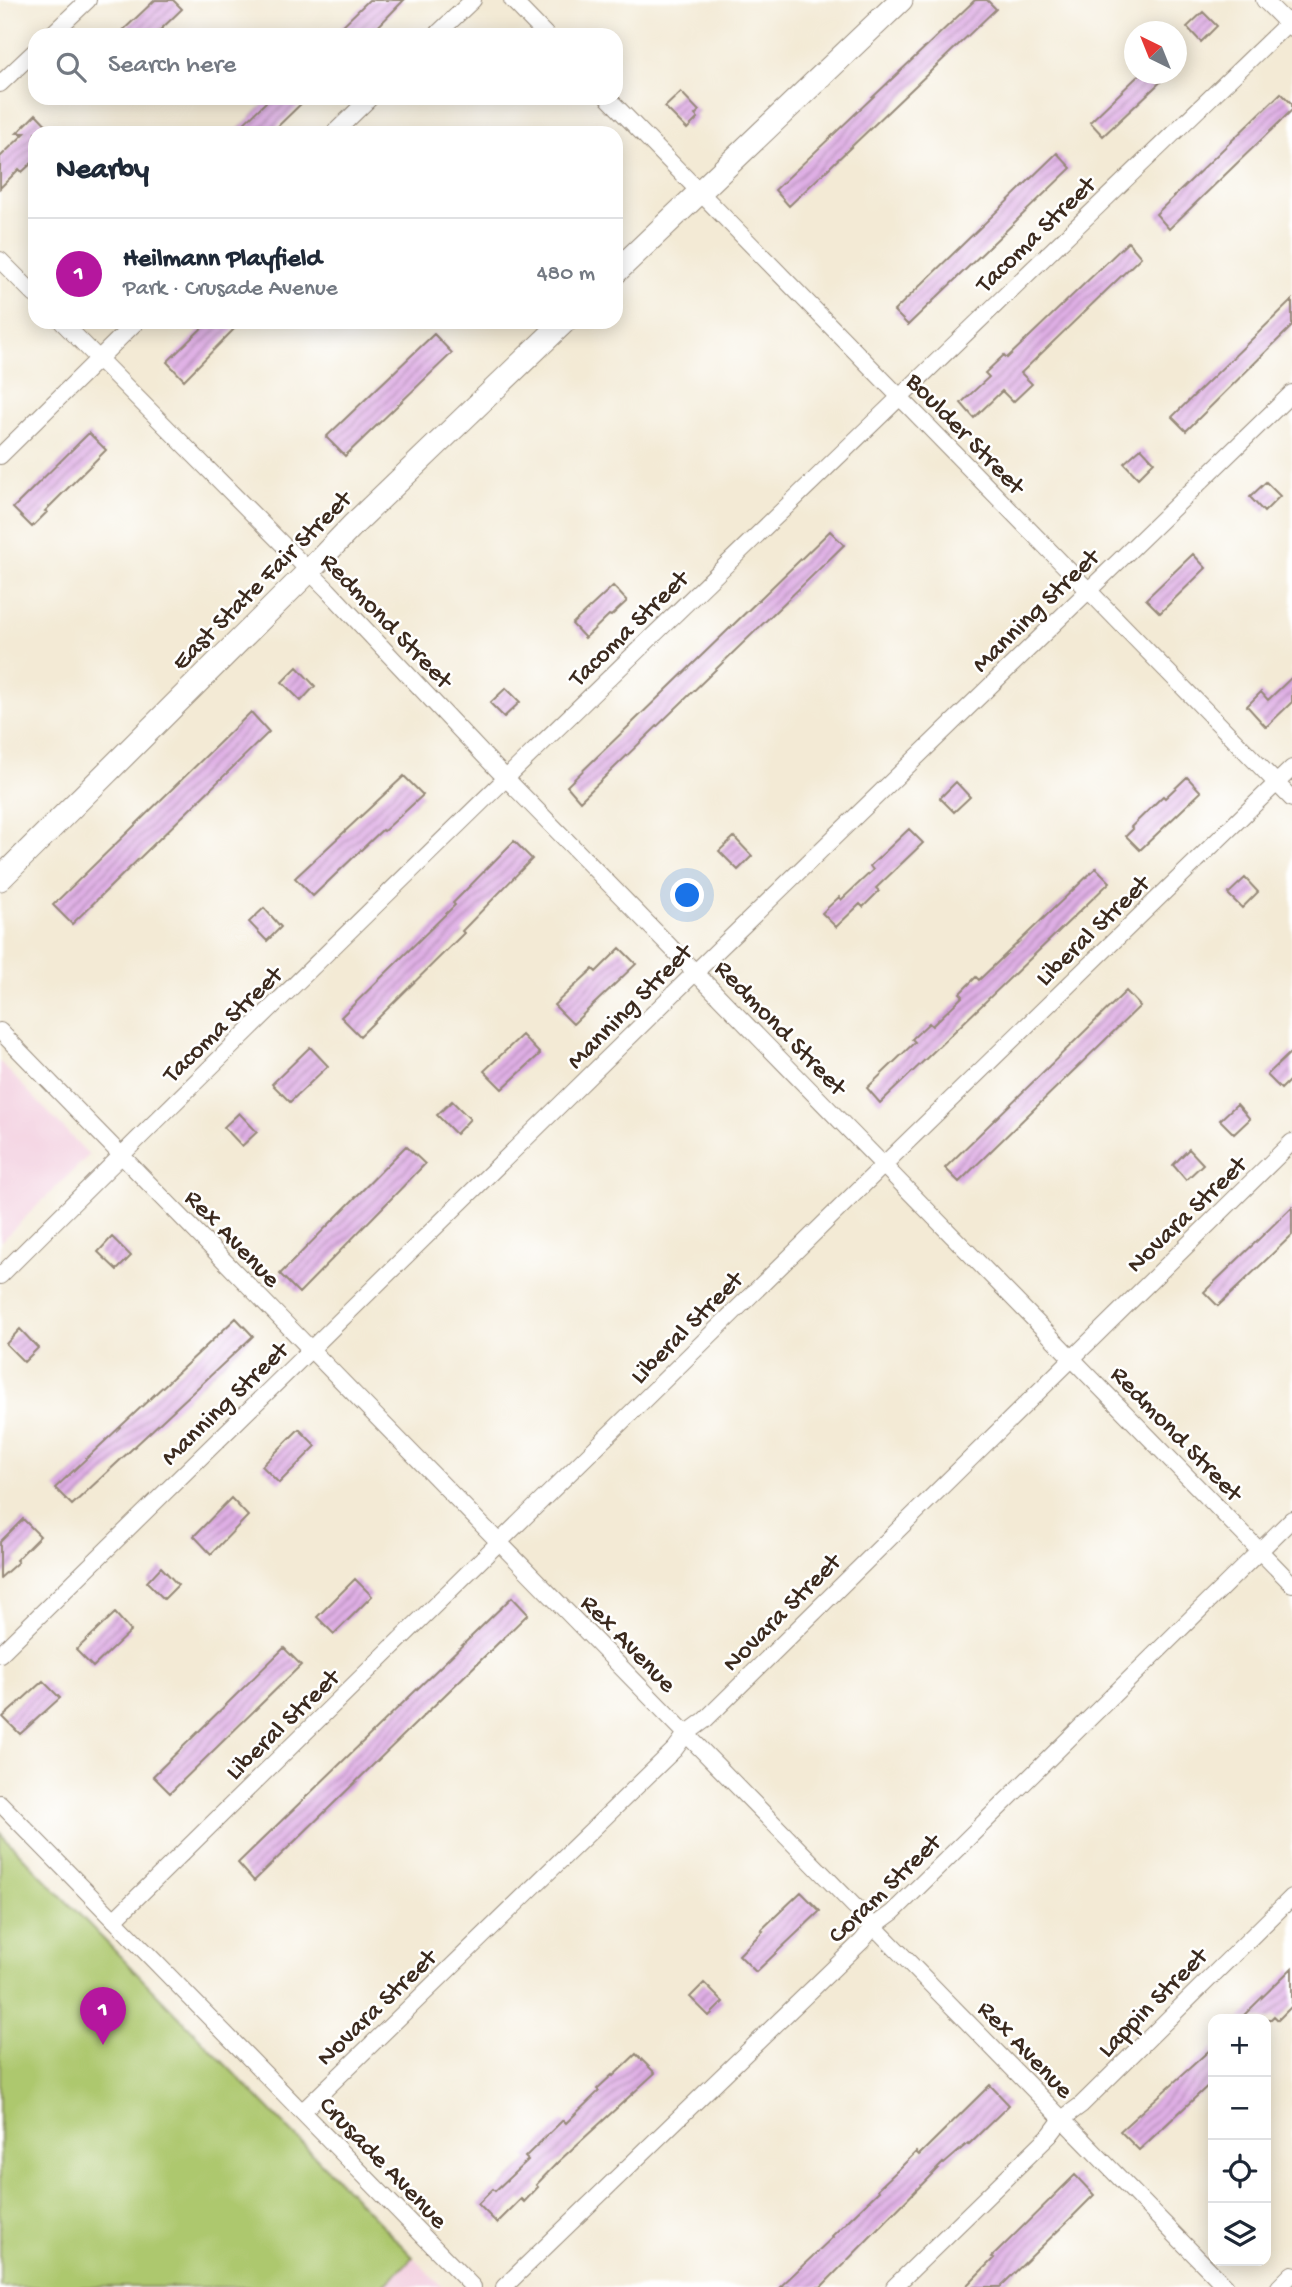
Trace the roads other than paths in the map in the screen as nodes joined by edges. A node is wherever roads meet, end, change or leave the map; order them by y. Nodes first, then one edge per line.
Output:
1 (88, 0) edge
2 (473, 0) edge
3 (512, 0) edge
4 (901, 0) edge
5 (1264, 0) edge
6 (1290, 23) edge
7 (58, 28) edge
8 (443, 28) edge
9 (539, 28) edge
10 (28, 58) edge
11 (0, 84) edge
12 (363, 105) edge
13 (615, 105) edge
14 (341, 126) edge
15 (699, 192) junction
16 (0, 260) edge
17 (623, 265) edge
18 (28, 288) edge
19 (69, 329) edge
20 (129, 329) edge
21 (557, 329) edge
22 (98, 358) junction
23 (1292, 393) edge
24 (900, 397) junction
25 (0, 456) edge
26 (309, 571) junction
27 (1088, 590) junction
28 (1292, 768) edge
29 (507, 778) junction
30 (1277, 783) junction
31 (1292, 799) edge
32 (0, 879) edge
33 (695, 972) junction
34 (0, 1031) edge
35 (1292, 1142) edge
36 (120, 1156) junction
37 (884, 1165) junction
38 (0, 1276) edge
39 (311, 1351) junction
40 (1072, 1358) junction
41 (1292, 1519) edge
42 (500, 1544) junction
43 (1260, 1551) junction
44 (1292, 1584) edge
45 (0, 1654) edge
46 (686, 1734) junction
47 (0, 1803) edge
48 (1292, 1897) edge
49 (114, 1920) junction
50 (874, 1926) junction
51 (302, 2112) junction
52 (1062, 2119) junction
53 (1292, 2274) edge
54 (473, 2287) edge
55 (504, 2287) edge
56 (894, 2287) edge
57 (1226, 2287) edge
58 (1279, 2287) edge

1 - 7 street
2 - 8 street
3 - 9 street
4 - 15 street
5 - 6 street
6 - 24 street, Tacoma Street
10 - 11 street
12 - 14 street
13 - 15 street, Boulder Street
15 - 17 street
15 - 24 street, Boulder Street
16 - 18 street
19 - 22 street, Redmond Street
20 - 22 street
21 - 26 street, East State Fair Street
22 - 25 street
22 - 26 street, Redmond Street
23 - 27 street, Manning Street
24 - 27 street, Boulder Street
24 - 29 street, Tacoma Street
26 - 29 street, Redmond Street
26 - 32 street, East State Fair Street
27 - 30 street, Boulder Street
27 - 33 street, Manning Street
28 - 30 street, Liberal Street
29 - 33 street, Redmond Street
29 - 36 street, Tacoma Street
30 - 31 street, Boulder Street
30 - 37 street, Liberal Street
33 - 37 street, Redmond Street
33 - 39 street, Manning Street
34 - 36 street, Rex Avenue
35 - 40 street, Novara Street
36 - 38 street, Tacoma Street
36 - 39 street, Rex Avenue
37 - 40 street, Redmond Street
37 - 42 street, Liberal Street
39 - 42 street, Rex Avenue
39 - 45 street, Manning Street
40 - 43 street, Redmond Street
40 - 46 street, Novara Street
41 - 43 street, Coram Street
42 - 46 street, Rex Avenue
42 - 49 street, Liberal Street
43 - 44 street, Redmond Street
43 - 50 street, Coram Street
46 - 50 street, Rex Avenue
46 - 51 street, Novara Street
47 - 49 street, Crusade Avenue
48 - 52 street, Lappin Street
49 - 51 street, Crusade Avenue
50 - 52 street, Rex Avenue
50 - 55 street, Coram Street
51 - 54 street, Crusade Avenue
52 - 56 street, Lappin Street
52 - 57 street, Rex Avenue
53 - 58 street

